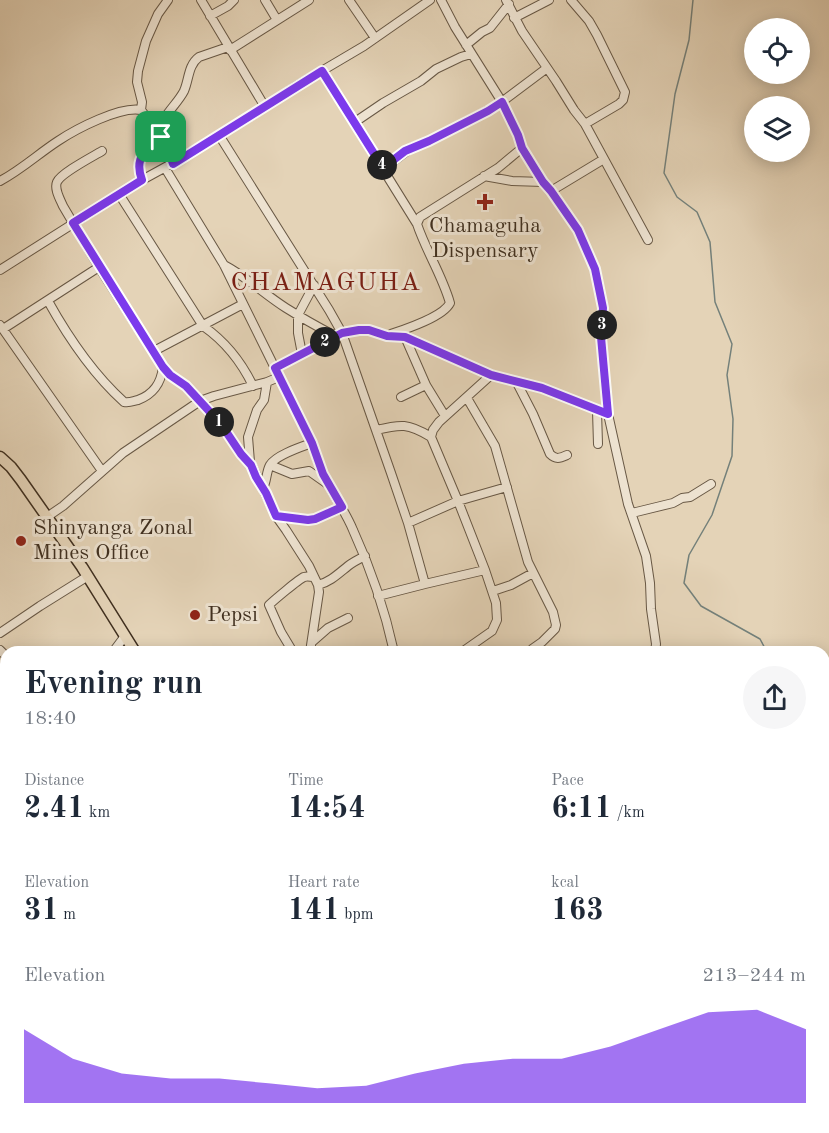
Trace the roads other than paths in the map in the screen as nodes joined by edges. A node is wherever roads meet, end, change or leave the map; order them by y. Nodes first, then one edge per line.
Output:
1 (168, 0) edge
2 (201, 0) edge
3 (234, 0) edge
4 (265, 0) edge
5 (309, 0) edge
6 (349, 0) edge
7 (430, 0) edge
8 (441, 0) edge
9 (549, 0) edge
10 (571, 0) edge
11 (507, 2) edge
12 (210, 16) junction
13 (514, 18) junction
14 (276, 20) junction
15 (375, 38) junction
16 (466, 45) junction
17 (229, 49) junction
18 (471, 54) junction
19 (547, 68) junction
20 (322, 71) junction
21 (502, 102) junction
22 (265, 107) junction
23 (141, 110) junction
24 (355, 122) junction
25 (585, 124) junction
26 (160, 135) junction
27 (219, 135) junction
28 (522, 148) junction
29 (102, 152) dead end
30 (604, 159) junction
31 (169, 166) junction
32 (383, 168) junction
33 (484, 176) junction
34 (142, 180) junction
35 (0, 181) edge
36 (543, 182) junction
37 (551, 191) junction
38 (119, 194) junction
39 (73, 223) junction
40 (417, 224) junction
41 (648, 240) dead end
42 (224, 265) junction
43 (99, 267) junction
44 (0, 270) edge
45 (314, 285) junction
46 (48, 301) junction
47 (243, 304) junction
48 (298, 315) junction
49 (203, 326) junction
50 (1, 327) edge
51 (338, 335) junction
52 (387, 336) junction
53 (405, 337) junction
54 (154, 351) junction
55 (302, 354) junction
56 (163, 367) junction
57 (275, 368) junction
58 (491, 375) junction
59 (279, 377) junction
60 (516, 381) junction
61 (267, 382) junction
62 (426, 385) junction
63 (253, 386) junction
64 (401, 397) dead end
65 (467, 398) junction
66 (200, 401) junction
67 (597, 411) junction
68 (608, 414) junction
69 (445, 416) junction
70 (376, 430) junction
71 (431, 436) junction
72 (247, 440) junction
73 (312, 443) junction
74 (598, 444) dead end
75 (239, 452) junction
76 (567, 454) dead end
77 (0, 457) edge
78 (250, 462) junction
79 (270, 465) junction
80 (102, 471) junction
81 (711, 484) dead end
82 (329, 486) junction
83 (507, 487) junction
84 (263, 488) junction
85 (458, 501) junction
86 (342, 507) junction
87 (632, 513) junction
88 (276, 516) junction
89 (47, 517) junction
90 (408, 523) junction
91 (364, 556) junction
92 (485, 570) junction
93 (533, 573) junction
94 (88, 576) junction
95 (316, 581) junction
96 (426, 584) junction
97 (493, 591) junction
98 (378, 596) junction
99 (348, 618) dead end
100 (0, 633) edge
101 (125, 636) junction
102 (312, 642) junction
103 (118, 646) edge
104 (131, 646) edge
105 (289, 646) edge
106 (311, 646) edge
107 (393, 646) edge
108 (471, 646) edge
109 (536, 646) edge
110 (656, 646) edge

1 - 23 street
2 - 12 street
3 - 12 street
4 - 14 street
5 - 14 street
6 - 15 street
7 - 15 street
8 - 16 street
9 - 13 street
10 - 25 street
11 - 13 street
11 - 16 street
12 - 17 street
13 - 19 street
14 - 17 street
15 - 20 street
16 - 18 street
17 - 22 street
17 - 26 street
18 - 21 street
18 - 24 street
19 - 21 street
19 - 25 street
20 - 22 street
20 - 24 street
21 - 28 street
21 - 32 street
22 - 27 street
23 - 26 street
23 - 35 street
24 - 32 street
25 - 30 street
26 - 31 street
26 - 34 street
27 - 31 street
27 - 45 street
28 - 33 street
28 - 36 street
29 - 39 street
30 - 37 street
30 - 41 street
31 - 34 street
31 - 42 street
32 - 40 street
33 - 36 street
33 - 40 street
34 - 38 street
36 - 37 street
37 - 68 street
38 - 39 street
38 - 49 street
39 - 43 street
39 - 44 street
40 - 52 street
42 - 47 street
42 - 48 street
43 - 46 street
43 - 54 street
45 - 48 street
45 - 51 street
46 - 50 street
46 - 56 street
47 - 49 street
47 - 57 street
48 - 51 street
48 - 55 street
49 - 54 street
49 - 63 street
50 - 80 street
51 - 52 street
51 - 55 street
51 - 70 street
52 - 53 street
53 - 58 street
53 - 62 street
54 - 56 street
55 - 57 street
56 - 66 street
57 - 59 street
58 - 60 street
58 - 65 street
59 - 61 street
59 - 73 street
60 - 67 street
60 - 76 street
61 - 63 street
61 - 72 street
62 - 64 street
62 - 69 street
63 - 66 street
65 - 69 street
65 - 83 street
66 - 75 street
66 - 80 street
67 - 68 street
67 - 74 street
68 - 87 street
69 - 71 street
70 - 71 street
70 - 90 street
71 - 85 street
72 - 75 street
72 - 78 street
73 - 79 street
73 - 82 street
75 - 78 street
77 - 89 highway
78 - 84 street
79 - 82 street
79 - 84 street
80 - 89 street
81 - 87 street
82 - 86 street
83 - 85 street
83 - 93 street
84 - 88 street
85 - 90 street
85 - 92 street
86 - 88 street
86 - 91 street
87 - 110 street
88 - 95 street
89 - 94 highway
90 - 96 street
91 - 95 street
91 - 98 street
92 - 96 street
92 - 97 street
93 - 97 street
93 - 109 street
94 - 100 street
94 - 101 highway
95 - 102 street
95 - 105 street
96 - 98 street
97 - 108 street
98 - 107 street
99 - 102 street
101 - 103 street
101 - 104 highway
102 - 106 street

